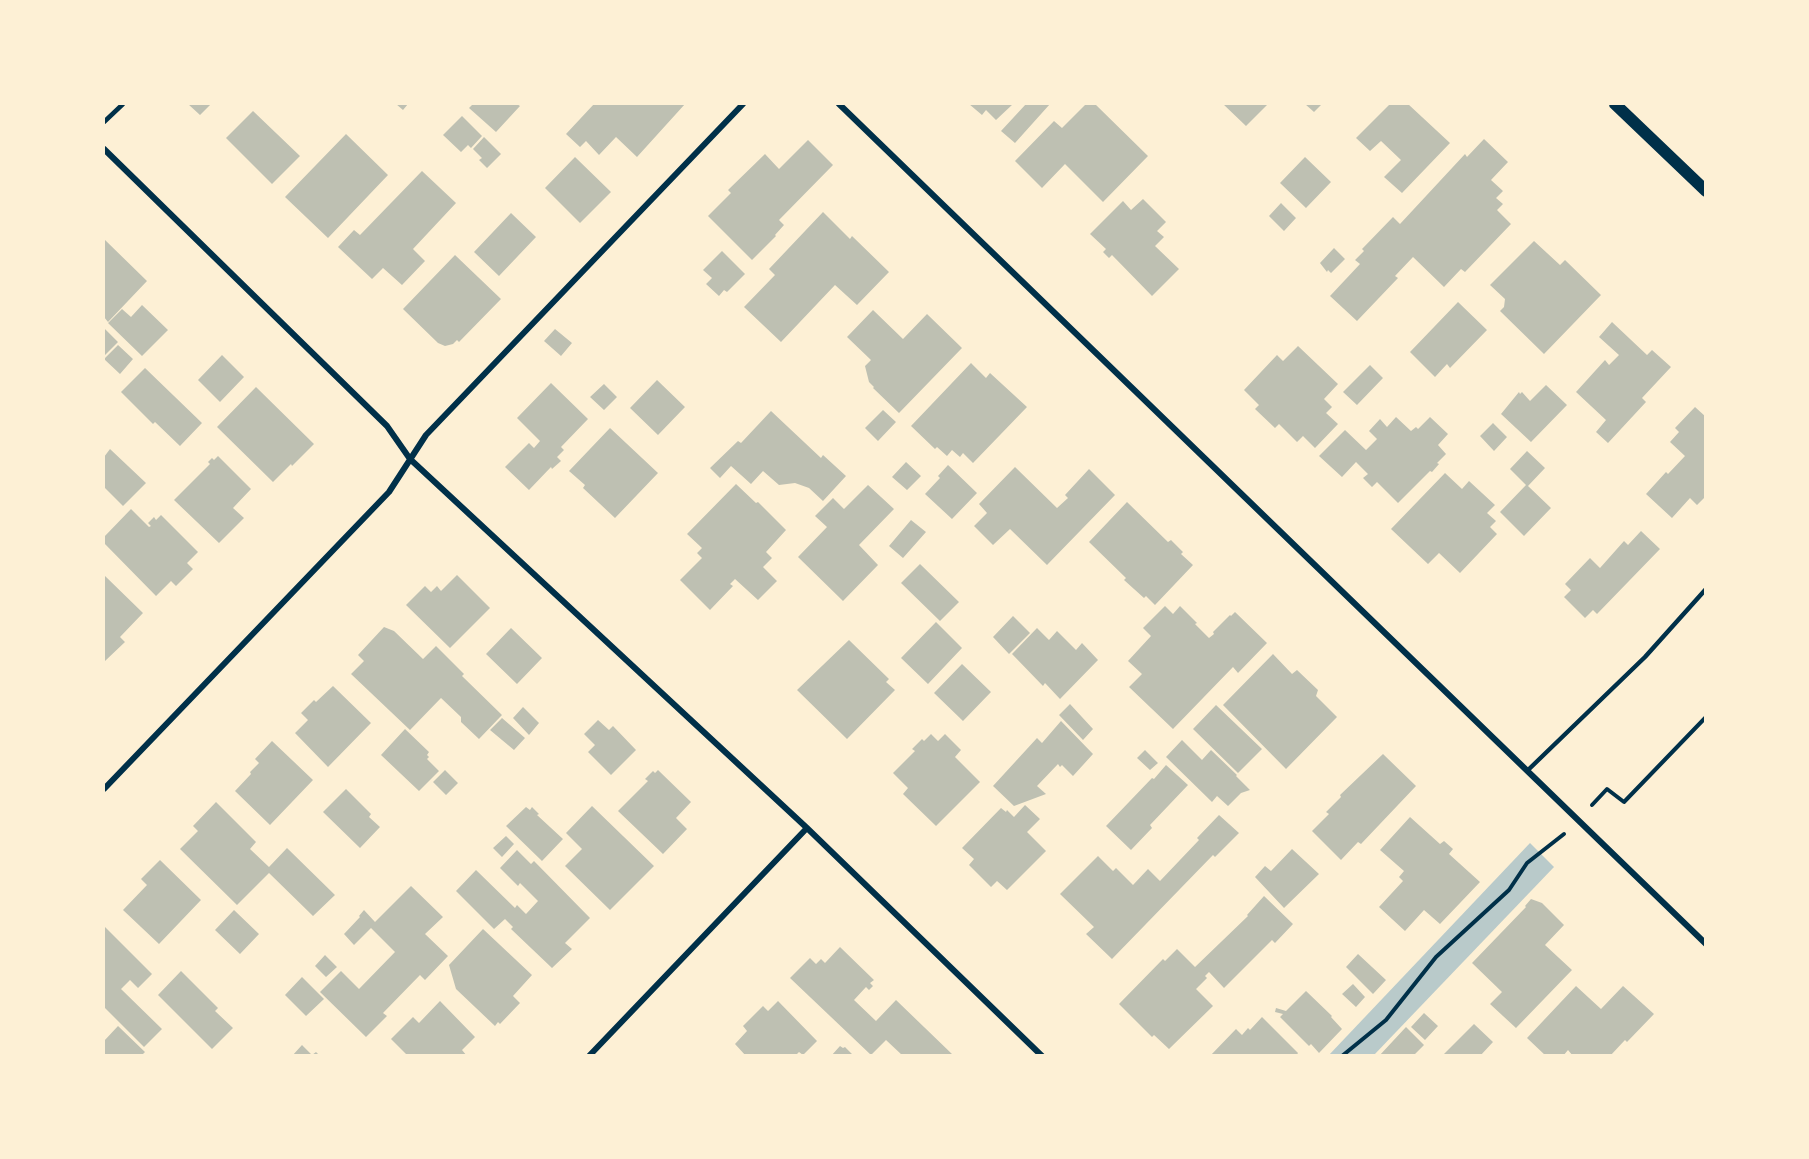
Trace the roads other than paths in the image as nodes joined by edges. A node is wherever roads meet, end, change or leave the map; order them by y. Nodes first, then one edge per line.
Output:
1 (123, 104) edge
2 (743, 104) edge
3 (839, 104) edge
4 (1615, 104) edge
5 (104, 122) edge
6 (104, 149) edge
7 (1706, 191) edge
8 (410, 459) junction
9 (1706, 590) edge
10 (1527, 771) junction
11 (104, 789) edge
12 (807, 828) junction
13 (1706, 944) edge
14 (589, 1056) edge
15 (1042, 1056) edge

1 - 5 lane
2 - 8 street
3 - 10 street
4 - 7 main road
6 - 8 street
8 - 11 street
8 - 12 street
9 - 10 lane
10 - 13 street
12 - 14 street
12 - 15 street

